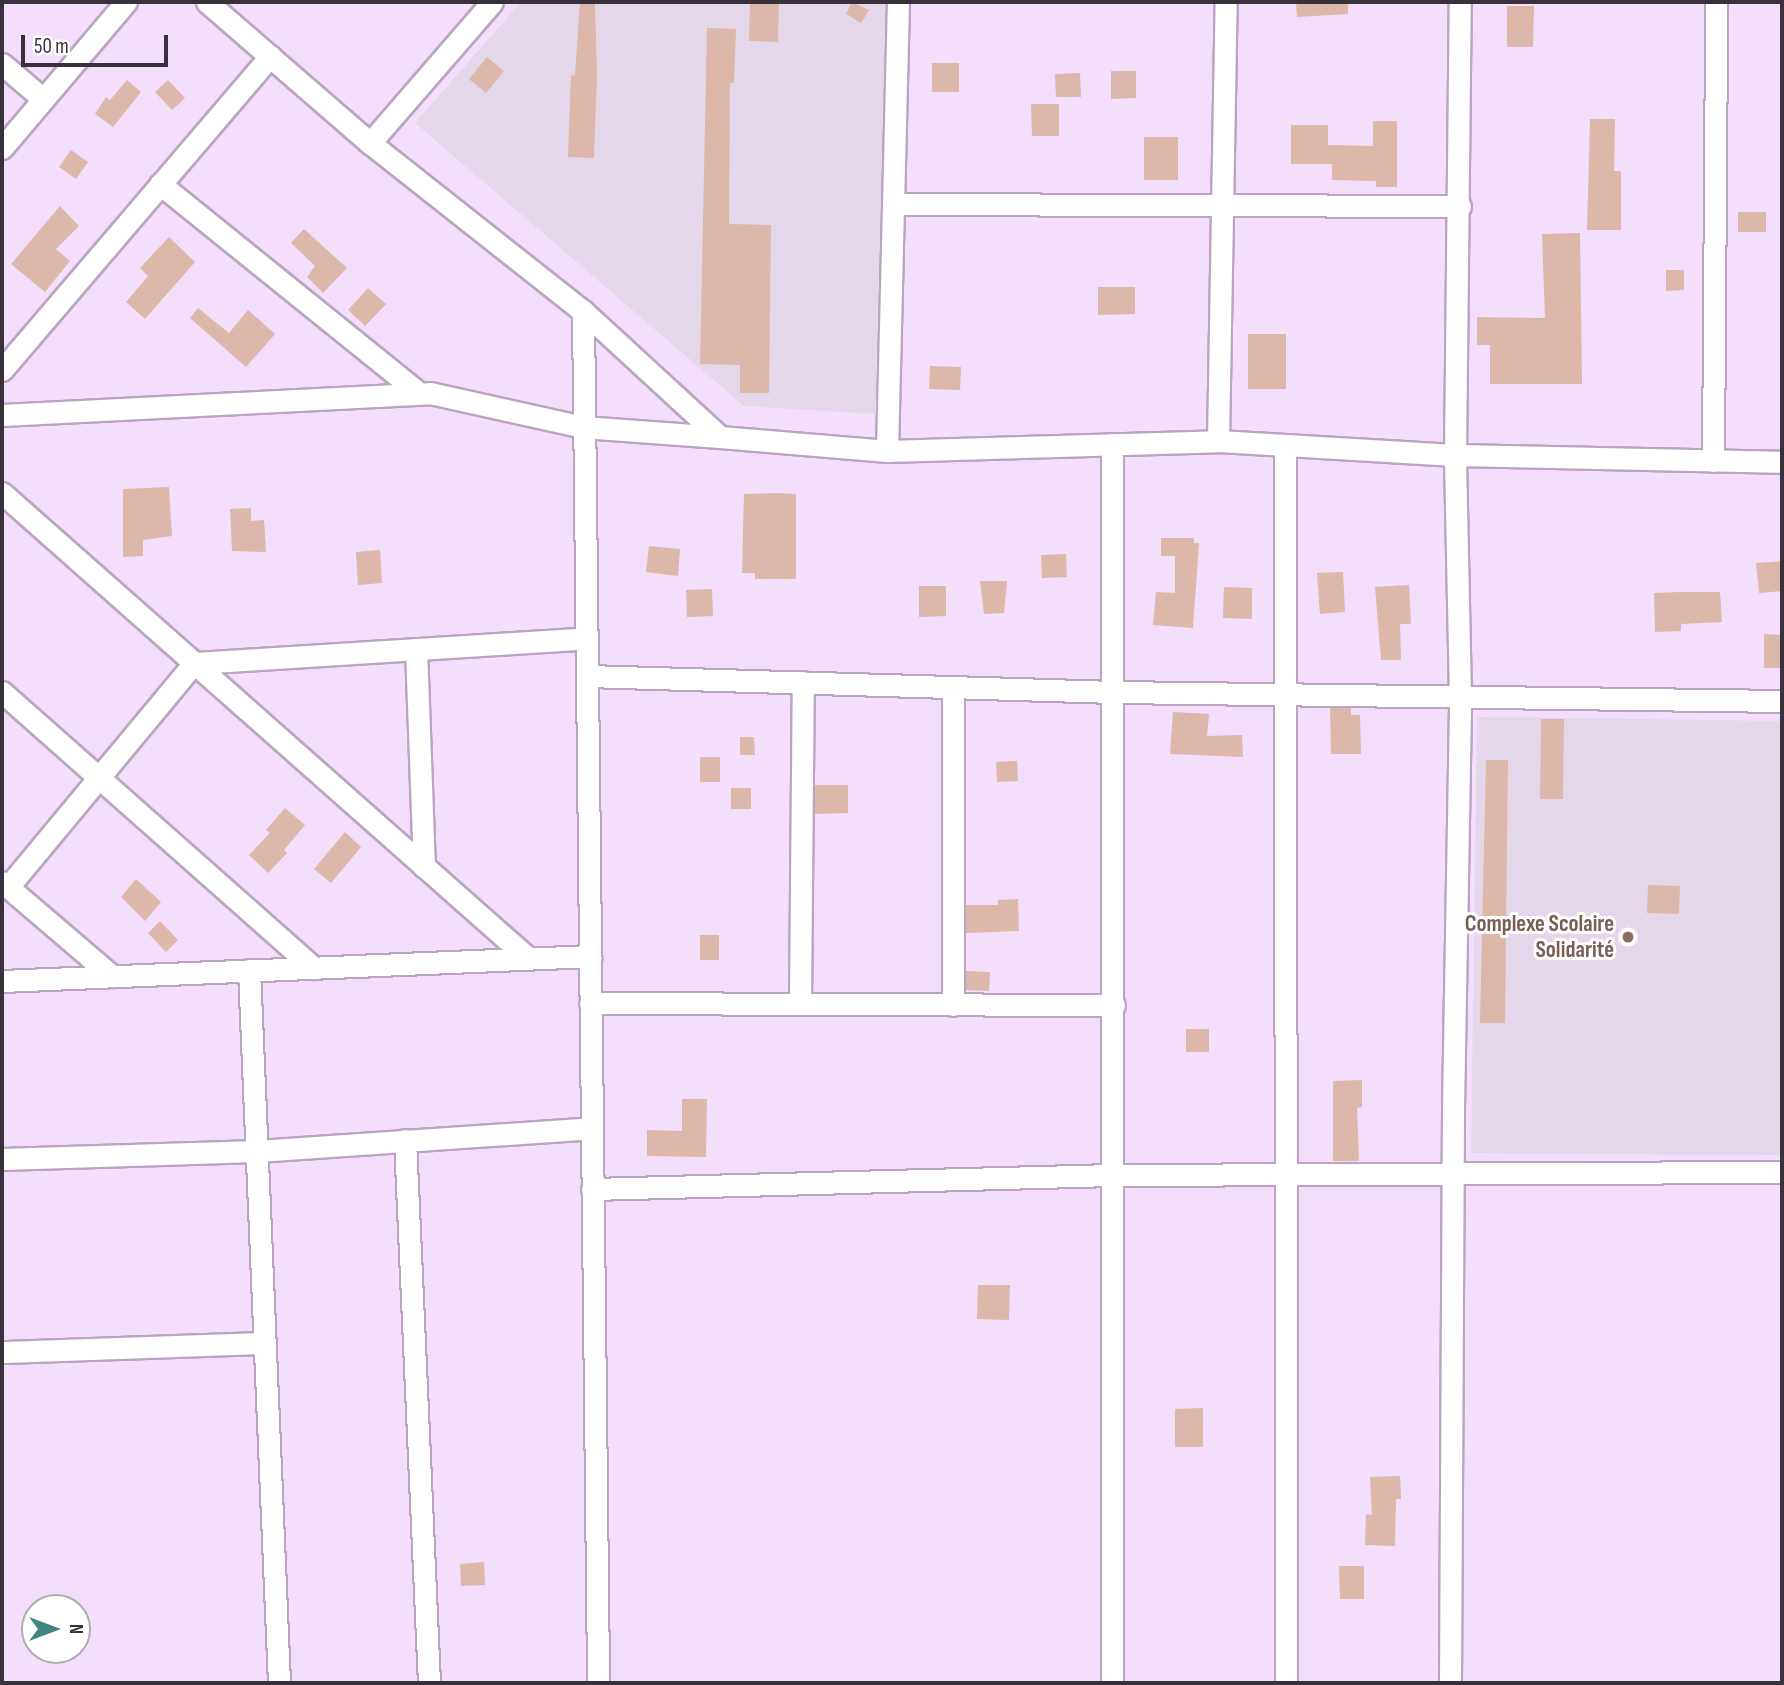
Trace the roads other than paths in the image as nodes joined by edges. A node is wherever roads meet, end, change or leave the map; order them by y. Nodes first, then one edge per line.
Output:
1 (126, 2) edge
2 (207, 2) edge
3 (492, 2) edge
4 (898, 2) edge
5 (1226, 2) edge
6 (1460, 2) edge
7 (1716, 2) edge
8 (270, 56) junction
9 (2, 64) edge
10 (43, 99) junction
11 (370, 143) junction
12 (3, 144) edge
13 (160, 184) junction
14 (893, 204) junction
15 (1224, 206) junction
16 (1460, 206) junction
17 (583, 311) junction
18 (2, 370) edge
19 (419, 393) junction
20 (2, 415) edge
21 (583, 427) junction
22 (720, 437) junction
23 (1218, 441) junction
24 (1112, 444) junction
25 (1285, 444) junction
26 (887, 451) junction
27 (1455, 455) junction
28 (1713, 461) junction
29 (1782, 462) edge
30 (2, 493) edge
31 (586, 638) junction
32 (416, 649) junction
33 (194, 663) junction
34 (587, 676) junction
35 (803, 682) junction
36 (953, 687) junction
37 (2, 692) edge
38 (1115, 692) junction
39 (1285, 694) junction
40 (1460, 697) junction
41 (1782, 701) edge
42 (99, 778) junction
43 (424, 867) junction
44 (5, 884) edge
45 (590, 956) junction
46 (528, 958) junction
47 (314, 968) junction
48 (249, 971) junction
49 (111, 976) junction
50 (2, 981) edge
51 (590, 1003) junction
52 (800, 1004) junction
53 (953, 1005) junction
54 (1114, 1005) junction
55 (592, 1128) junction
56 (405, 1140) junction
57 (257, 1151) junction
58 (2, 1159) edge
59 (1782, 1172) edge
60 (1286, 1174) junction
61 (1453, 1174) junction
62 (1113, 1175) junction
63 (592, 1189) junction
64 (265, 1343) junction
65 (2, 1352) edge
66 (279, 1683) edge
67 (429, 1683) edge
68 (598, 1683) edge
69 (1112, 1683) edge
70 (1286, 1683) edge
71 (1450, 1683) edge

1 - 10 street
2 - 8 street
3 - 11 street
4 - 14 street
5 - 15 street
6 - 16 street
7 - 28 street
8 - 11 street
8 - 13 street
9 - 10 street
10 - 12 street
11 - 17 street
13 - 18 street
13 - 19 street
14 - 15 street
14 - 26 street
15 - 16 street
15 - 23 street
16 - 27 street
17 - 21 street
17 - 22 street
19 - 20 street
19 - 21 street
21 - 22 street
21 - 31 street
22 - 26 street
23 - 24 street
23 - 25 street
24 - 26 street
24 - 38 street
25 - 27 street
25 - 39 street
27 - 28 street
27 - 40 street
28 - 29 street
30 - 33 street
31 - 32 street
31 - 34 street
32 - 33 street
32 - 43 street
33 - 42 street
33 - 43 street
34 - 35 street
34 - 45 street
35 - 36 street
35 - 52 street
36 - 38 street
36 - 53 street
37 - 42 street
38 - 39 street
38 - 54 street
39 - 40 street
39 - 60 street
40 - 41 street
40 - 61 street
42 - 44 street
42 - 47 street
43 - 46 street
44 - 49 street
45 - 46 street
45 - 51 street
46 - 47 street
47 - 48 street
48 - 49 street
48 - 57 street
49 - 50 street
51 - 52 street
51 - 55 street
52 - 53 street
53 - 54 street
54 - 62 street
55 - 56 street
55 - 63 street
56 - 57 street
56 - 67 street
57 - 58 street
57 - 64 street
59 - 61 street
60 - 61 street
60 - 62 street
60 - 70 street
61 - 71 street
62 - 63 street
62 - 69 street
63 - 68 street
64 - 65 street
64 - 66 street

